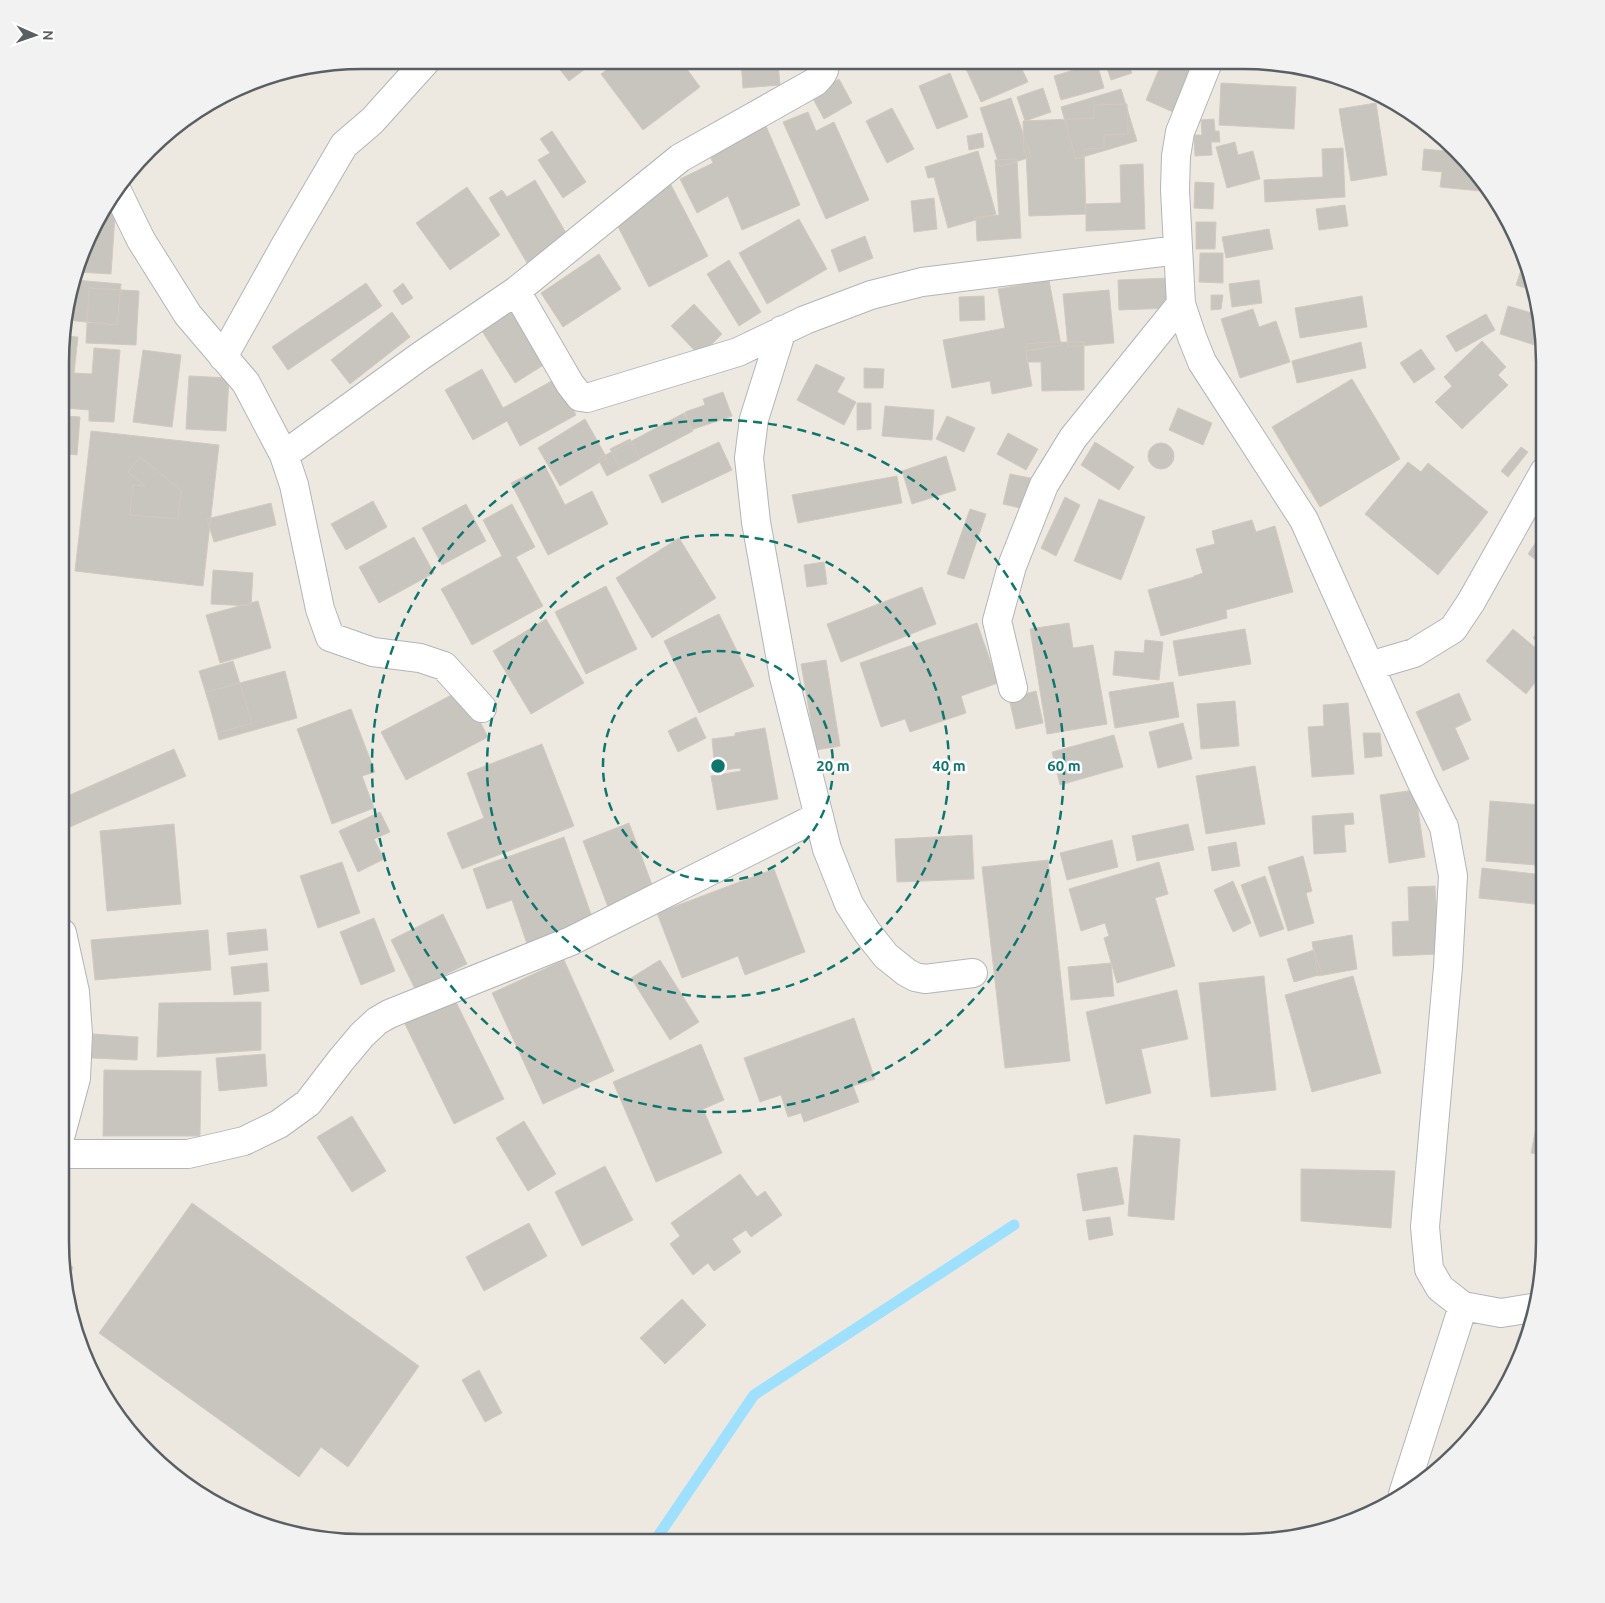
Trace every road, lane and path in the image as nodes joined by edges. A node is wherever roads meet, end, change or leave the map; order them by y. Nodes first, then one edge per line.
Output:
1 (420, 69) edge
2 (825, 69) edge
3 (1205, 69) edge
4 (120, 197) edge
5 (1178, 250) junction
6 (516, 291) junction
7 (1181, 304) junction
8 (782, 330) junction
9 (223, 357) junction
10 (284, 455) junction
11 (1536, 486) edge
12 (1370, 666) junction
13 (1013, 688) dead end
14 (482, 708) dead end
15 (819, 816) junction
16 (69, 965) edge
17 (973, 973) dead end
18 (69, 1104) edge
19 (69, 1154) edge
20 (1463, 1306) junction
21 (1528, 1309) edge
22 (1406, 1485) edge

1 - 9 street
2 - 6 street
3 - 5 street
4 - 9 street
5 - 7 street
5 - 8 street
6 - 8 street
6 - 10 street
7 - 12 street
7 - 13 street
8 - 15 street
9 - 10 street
10 - 14 street
11 - 12 street
12 - 20 street
15 - 17 street
15 - 19 street
16 - 18 street
20 - 21 street
20 - 22 street

